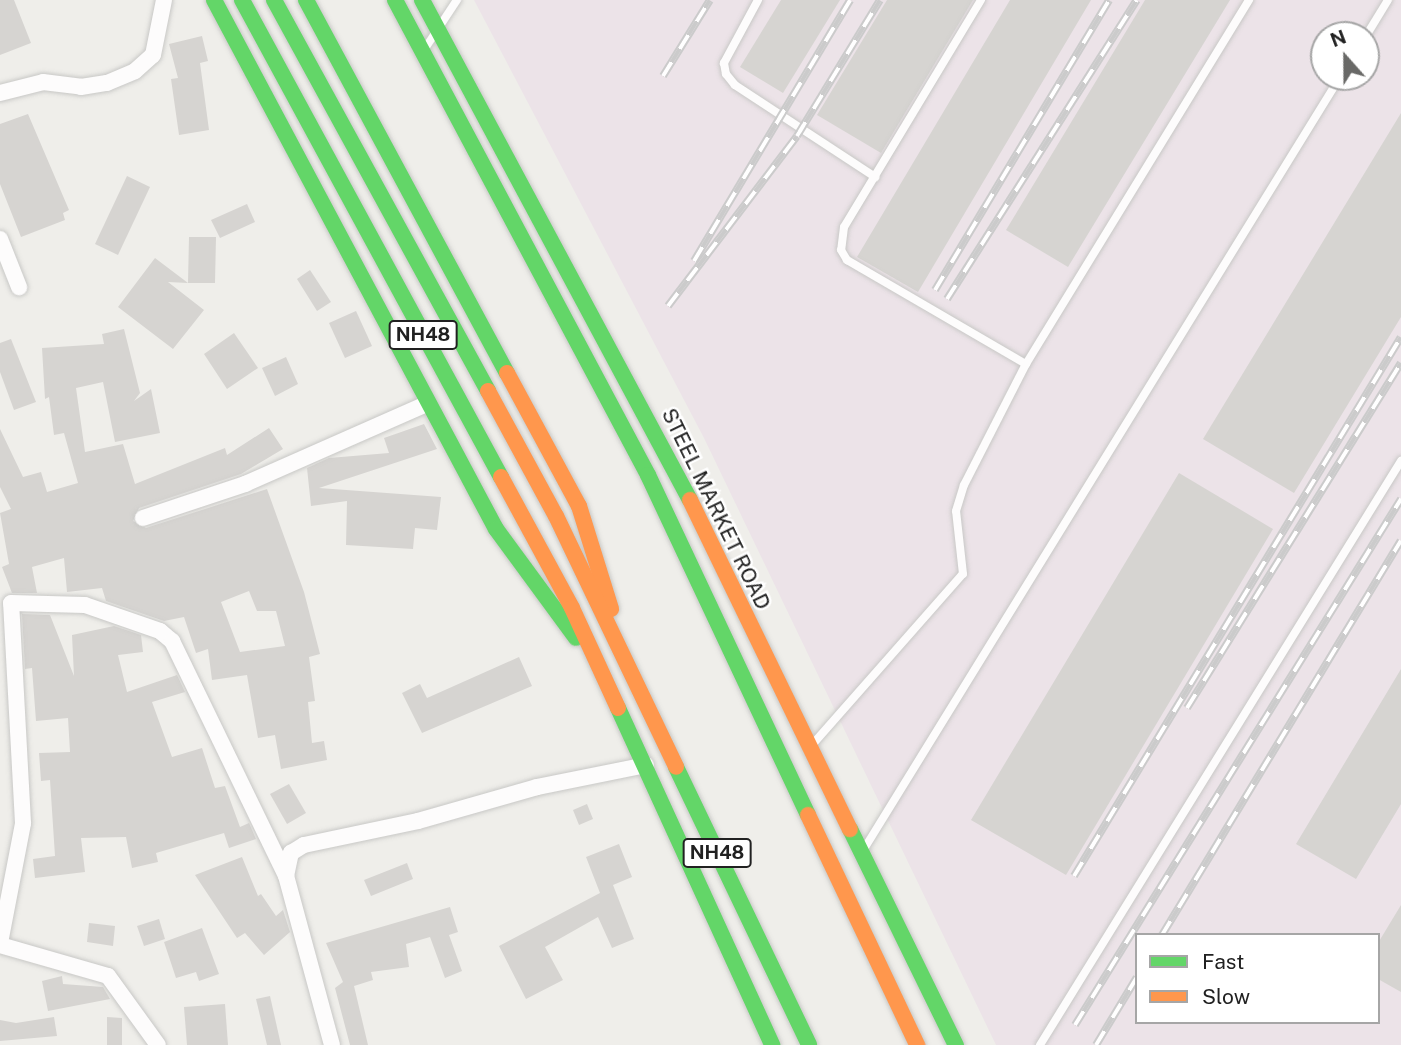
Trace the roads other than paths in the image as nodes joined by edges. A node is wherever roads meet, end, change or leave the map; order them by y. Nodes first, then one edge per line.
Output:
1 (164, 0) edge
2 (214, 0) edge
3 (242, 0) edge
4 (274, 0) edge
5 (306, 0) edge
6 (395, 0) edge
7 (422, 0) edge
8 (457, 0) edge
9 (758, 0) edge
10 (981, 0) edge
11 (1249, 0) edge
12 (1388, 0) edge
13 (1375, 21) edge
14 (438, 30) junction
15 (423, 52) junction
16 (1331, 91) edge
17 (0, 93) edge
18 (875, 177) junction
19 (0, 239) edge
20 (19, 287) dead end
21 (1026, 363) junction
22 (426, 404) junction
23 (1401, 461) edge
24 (143, 519) dead end
25 (6, 604) edge
26 (625, 661) junction
27 (602, 671) junction
28 (809, 748) junction
29 (646, 765) junction
30 (861, 855) junction
31 (286, 876) junction
32 (0, 944) edge
33 (158, 1045) edge
34 (332, 1045) edge
35 (772, 1045) edge
36 (809, 1045) edge
37 (916, 1045) edge
38 (956, 1045) edge
39 (1040, 1045) edge

1 - 17 street
2 - 22 main road
3 - 27 main road, NH48
4 - 26 main road, NH48
5 - 26 main road
6 - 15 main road
7 - 14 main road, STEEL MARKET ROAD
8 - 14 lane
9 - 18 lane
10 - 18 lane
11 - 21 lane
12 - 13 lane
14 - 15 lane
14 - 28 main road, STEEL MARKET ROAD
15 - 37 main road
16 - 30 lane
18 - 21 lane
19 - 20 street
21 - 28 lane
22 - 24 street
22 - 27 main road
23 - 39 lane
25 - 31 street
25 - 32 street
26 - 36 main road, NH48
27 - 29 main road, NH48
28 - 30 main road, STEEL MARKET ROAD
29 - 31 street
29 - 35 main road, NH48
30 - 38 main road, STEEL MARKET ROAD
31 - 34 street
32 - 33 street

